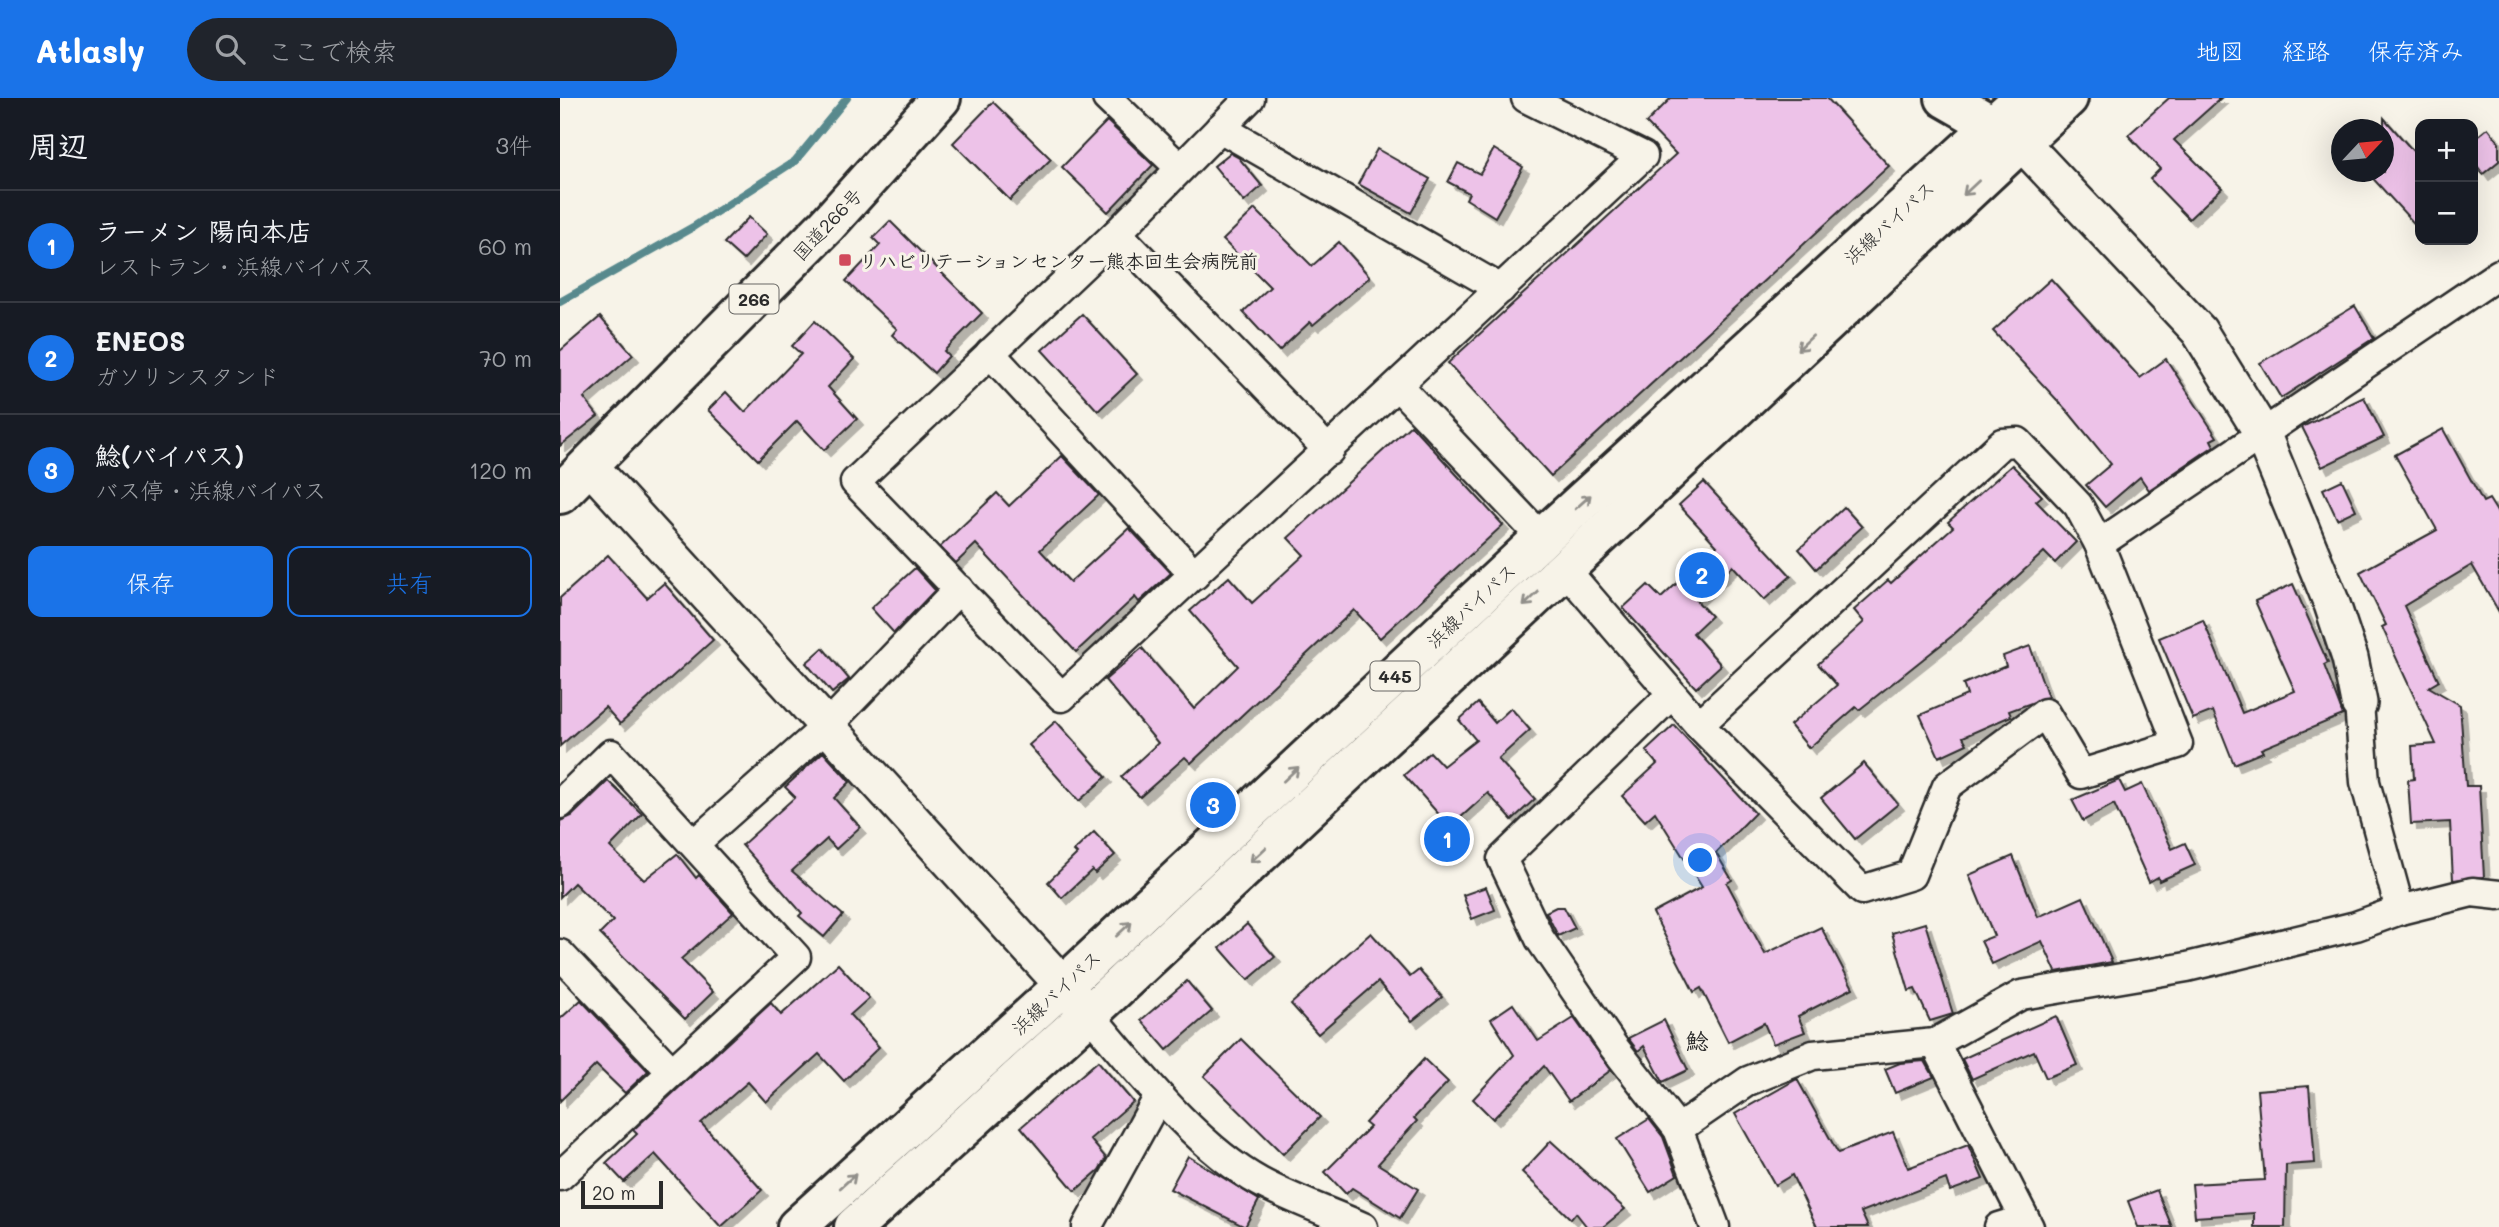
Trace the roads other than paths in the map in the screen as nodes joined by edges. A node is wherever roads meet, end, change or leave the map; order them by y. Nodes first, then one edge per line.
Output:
1 (941, 98) edge
2 (1107, 98) edge
3 (1250, 98) edge
4 (1526, 98) edge
5 (1945, 98) edge
6 (2023, 98) edge
7 (2068, 98) edge
8 (1220, 128) junction
9 (2007, 134) junction
10 (1180, 168) junction
11 (1117, 233) junction
12 (2499, 274) edge
13 (1501, 289) junction
14 (990, 353) junction
15 (1398, 386) junction
16 (2262, 433) junction
17 (1329, 451) junction
18 (589, 465) junction
19 (560, 494) edge
20 (2099, 544) junction
21 (1553, 553) junction
22 (1195, 575) junction
23 (959, 589) junction
24 (1672, 694) junction
25 (2360, 703) joint
26 (1699, 725) junction
27 (827, 726) junction
28 (560, 804) edge
29 (694, 844) junction
30 (2499, 895) edge
31 (2400, 910) junction
32 (560, 954) edge
33 (1063, 986) junction
34 (1089, 1014) junction
35 (1935, 1043) junction
36 (672, 1072) junction
37 (1159, 1096) junction
38 (1678, 1129) junction
39 (560, 1176) edge
40 (2018, 1224) edge
41 (797, 1227) edge
42 (854, 1227) edge
43 (1087, 1227) edge
44 (1363, 1227) edge
45 (1715, 1227) edge

1 - 18 highway, 国道266号 / 266
2 - 10 street
3 - 8 street
4 - 13 street
5 - 9 highway
6 - 9 highway, 浜線バイパス
7 - 9 highway, 浜線バイパス
8 - 10 street
8 - 13 street
9 - 16 street
9 - 21 highway, 浜線バイパス / 445
10 - 11 street
11 - 14 street
11 - 17 street
12 - 16 street
13 - 15 street
14 - 22 street
14 - 23 street
15 - 17 street
15 - 21 street
16 - 20 street
16 - 25 street
17 - 22 street
18 - 19 highway, 国道266号 / 266
18 - 27 street
20 - 26 street
20 - 26 street
21 - 24 street
33 -> 21 highway, 浜線バイパス / 445
21 -> 34 highway, 浜線バイパス / 445
22 - 23 street
23 - 27 street
24 - 26 street
24 - 38 street
25 - 31 street
27 - 29 street
27 - 33 street
28 - 29 street
29 - 36 street
30 - 31 street
31 - 35 street
32 - 36 street
33 - 34 street
41 -> 33 highway, 浜線バイパス / 445
34 - 37 street
34 - 42 highway, 浜線バイパス / 445
35 - 38 street
35 - 40 street
36 - 39 street
37 - 43 street
37 - 44 street
38 - 45 street

